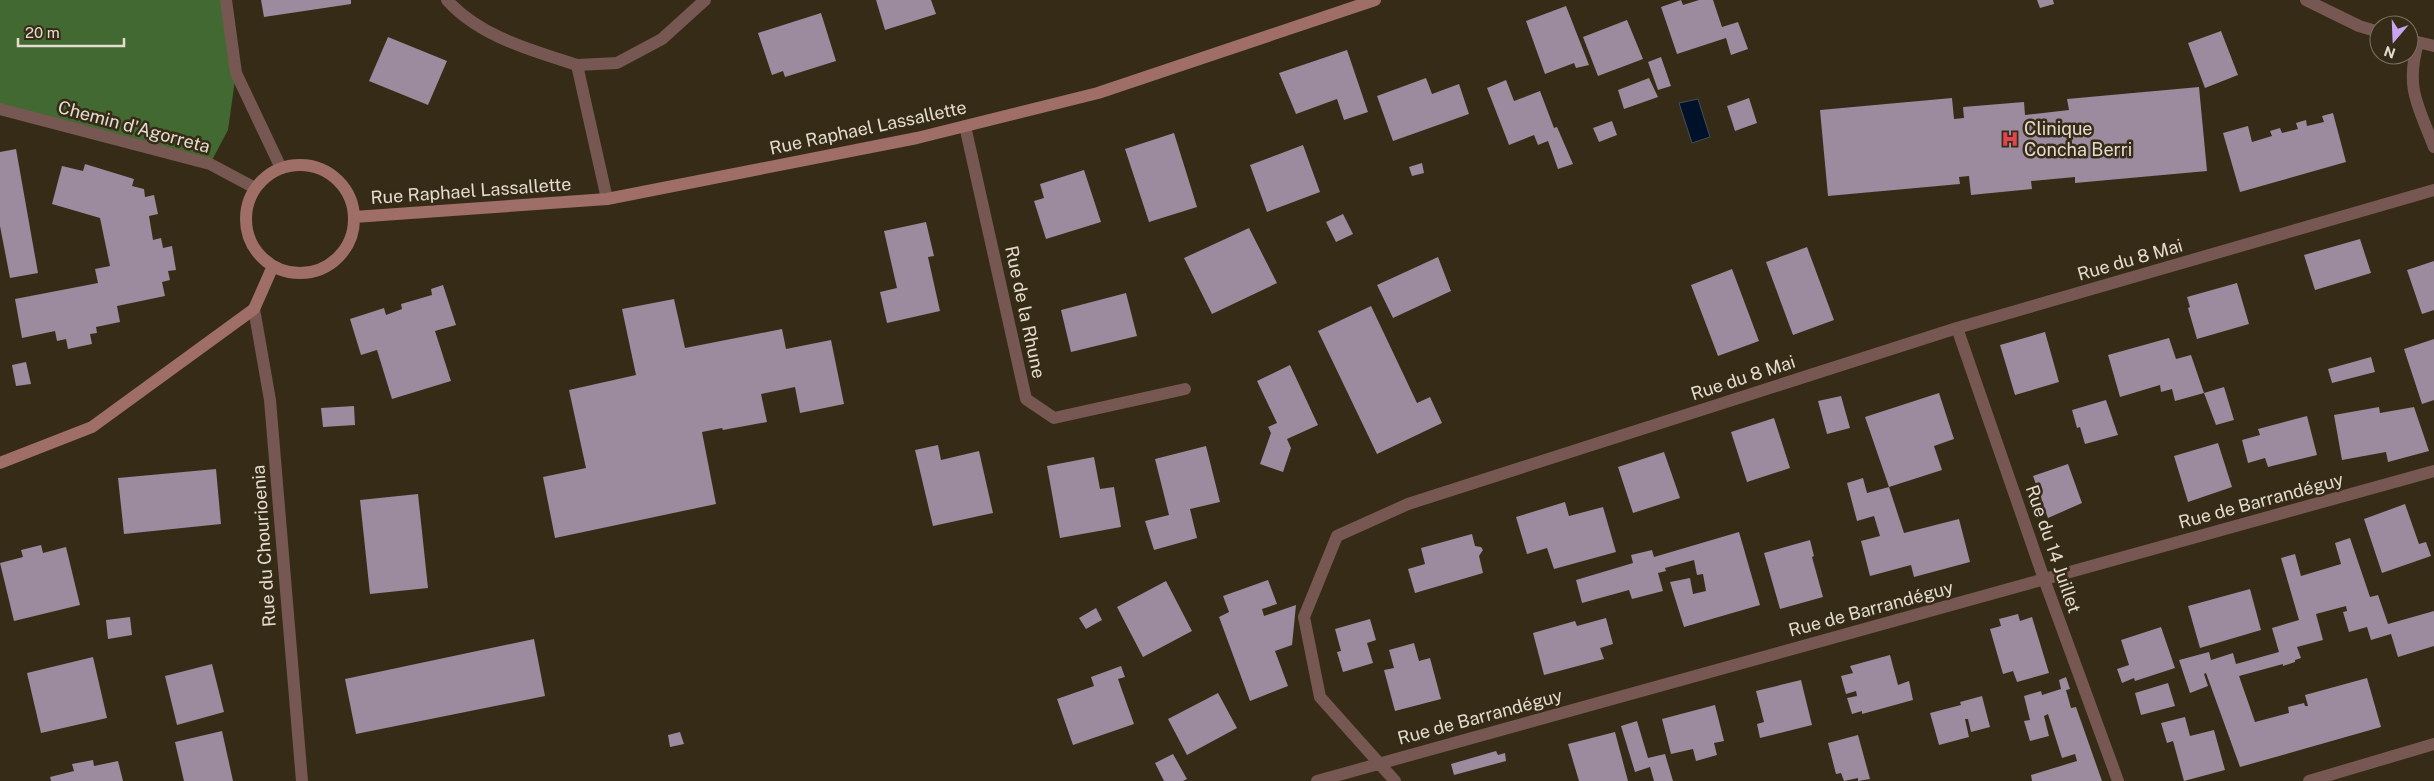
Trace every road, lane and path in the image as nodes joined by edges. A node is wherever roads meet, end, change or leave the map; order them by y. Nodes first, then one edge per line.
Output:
1 (226, 0) edge
2 (447, 0) edge
3 (705, 0) edge
4 (1375, 0) edge
5 (2306, 0) edge
6 (2369, 29) edge
7 (2419, 43) edge
8 (2434, 46) edge
9 (577, 65) junction
10 (2412, 65) edge
11 (0, 109) edge
12 (965, 126) junction
13 (2434, 147) edge
14 (281, 168) junction
15 (255, 188) junction
16 (2434, 190) edge
17 (607, 199) junction
18 (354, 217) junction
19 (273, 266) junction
20 (254, 309) junction
21 (1957, 328) junction
22 (1185, 389) dead end
23 (0, 463) edge
24 (2434, 472) edge
25 (2044, 579) junction
26 (2434, 744) edge
27 (1378, 763) junction
28 (302, 781) edge
29 (1317, 781) edge
30 (1394, 781) edge
31 (2118, 781) edge
32 (2309, 781) edge

1 - 14 street
2 - 9 street
3 - 9 street
4 - 12 main road, Rue Raphael Lassallette
5 - 6 street
7 - 8 street
9 - 17 street
10 - 13 street
11 - 15 street, Chemin d'Agorreta
12 - 17 main road, Rue Raphael Lassallette
12 - 22 street, Rue de la Rhune
14 - 15 main road
14 - 18 main road
15 - 19 main road
16 - 21 street, Rue du 8 Mai
17 - 18 main road, Rue Raphael Lassallette
18 - 19 main road
19 - 20 main road
20 - 23 main road
20 - 28 street, Rue du Chourioenia
21 - 25 street, Rue du 14 Juillet
21 - 27 street, Rue du 8 Mai
24 - 25 street, Rue de Barrandéguy
25 - 27 street, Rue de Barrandéguy
25 - 31 street, Rue du 14 Juillet
26 - 32 street
27 - 29 street, Rue de Barrandéguy
27 - 30 street, Rue du 8 Mai

